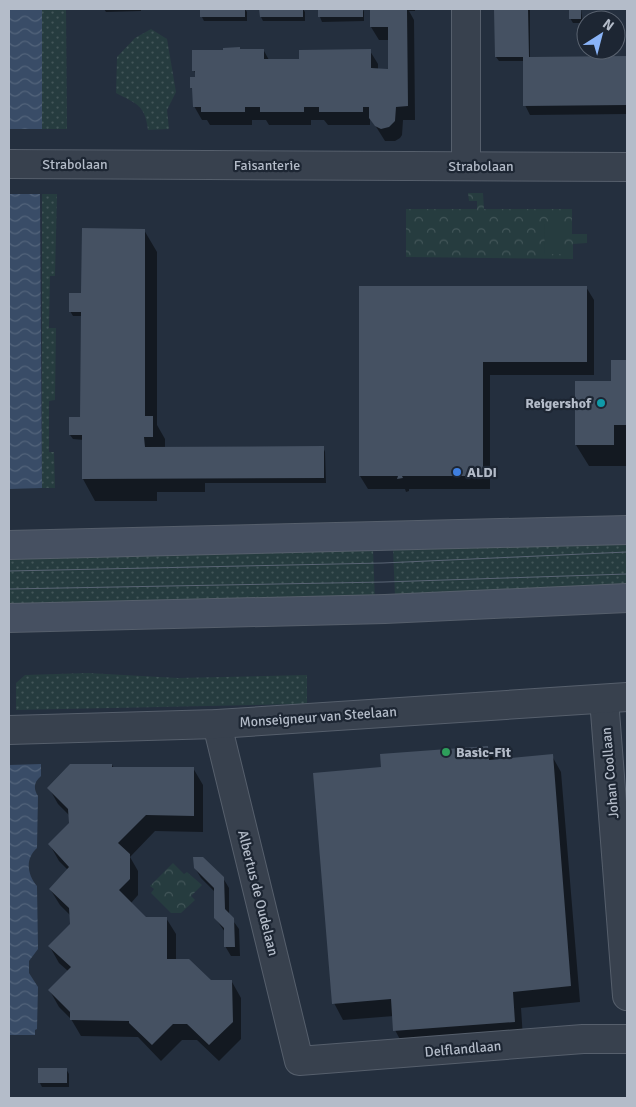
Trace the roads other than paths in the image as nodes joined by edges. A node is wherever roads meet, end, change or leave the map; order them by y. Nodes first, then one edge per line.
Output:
1 (466, 9) edge
2 (9, 164) edge
3 (201, 165) joint
4 (334, 165) joint
5 (466, 165) junction
6 (627, 167) edge
7 (627, 530) edge
8 (9, 545) edge
9 (627, 598) edge
10 (9, 618) edge
11 (616, 698) edge
12 (217, 724) junction
13 (9, 730) edge
14 (627, 996) edge
15 (627, 1039) edge
16 (299, 1061) joint

1 - 5 street
2 - 3 street, Strabolaan
3 - 4 street, Faisanterie
4 - 5 street, Strabolaan
5 - 6 street, Strabolaan
7 - 8 main road
9 - 10 main road
11 - 12 street, Monseigneur van Steelaan
11 - 14 street, Johan Coollaan
12 - 13 street, Monseigneur van Steelaan
12 - 16 street, Albertus de Oudelaan
15 - 16 street, Delflandlaan

